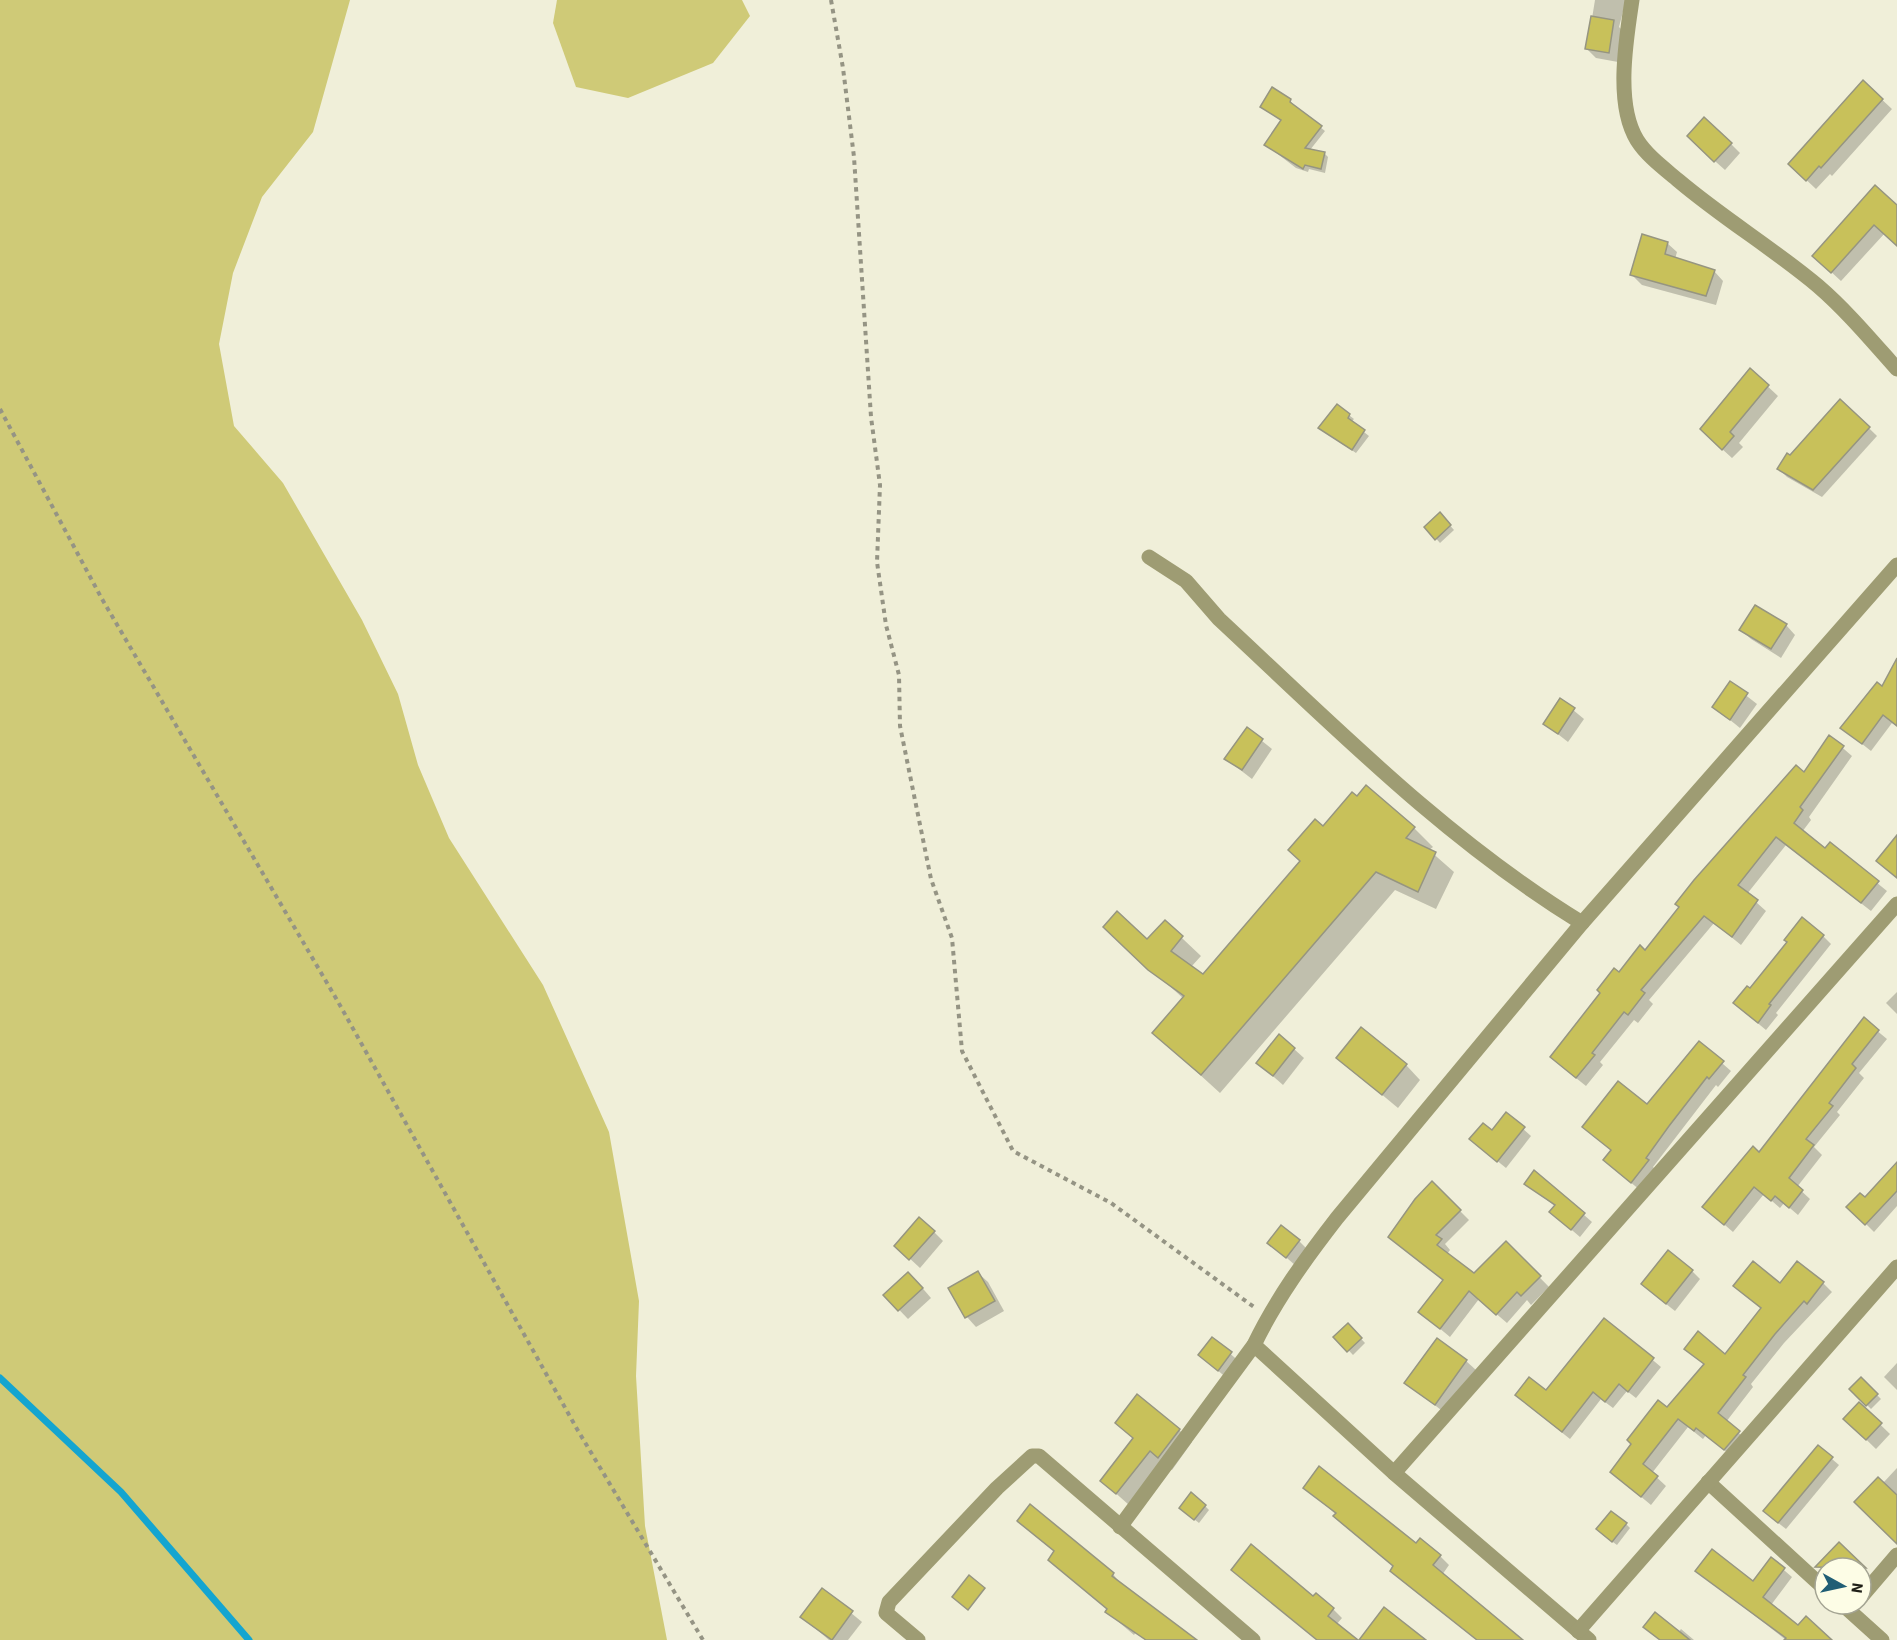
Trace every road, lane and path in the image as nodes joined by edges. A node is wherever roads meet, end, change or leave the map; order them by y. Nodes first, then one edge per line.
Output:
1 (831, 0) edge
2 (1632, 0) edge
3 (1897, 369) edge
4 (0, 409) edge
5 (1149, 557) dead end
6 (1897, 565) edge
7 (1897, 904) edge
8 (1582, 923) junction
9 (1897, 1267) edge
10 (1268, 1317) junction
11 (1254, 1346) junction
12 (1394, 1473) junction
13 (1708, 1482) junction
14 (1120, 1527) junction
15 (1897, 1555) edge
16 (1813, 1578) edge
17 (1873, 1583) edge
18 (1859, 1616) edge
19 (1584, 1635) edge
20 (703, 1640) edge
21 (918, 1640) edge
22 (1253, 1640) edge
23 (1882, 1640) edge

1 - 10 path
2 - 3 street
4 - 20 path
5 - 8 street
6 - 8 street
7 - 12 street
8 - 10 street
9 - 13 street
10 - 11 street
11 - 12 street
11 - 14 street
12 - 19 street
13 - 16 street
13 - 19 street
14 - 21 street
14 - 22 street
15 - 17 street
18 - 23 street

